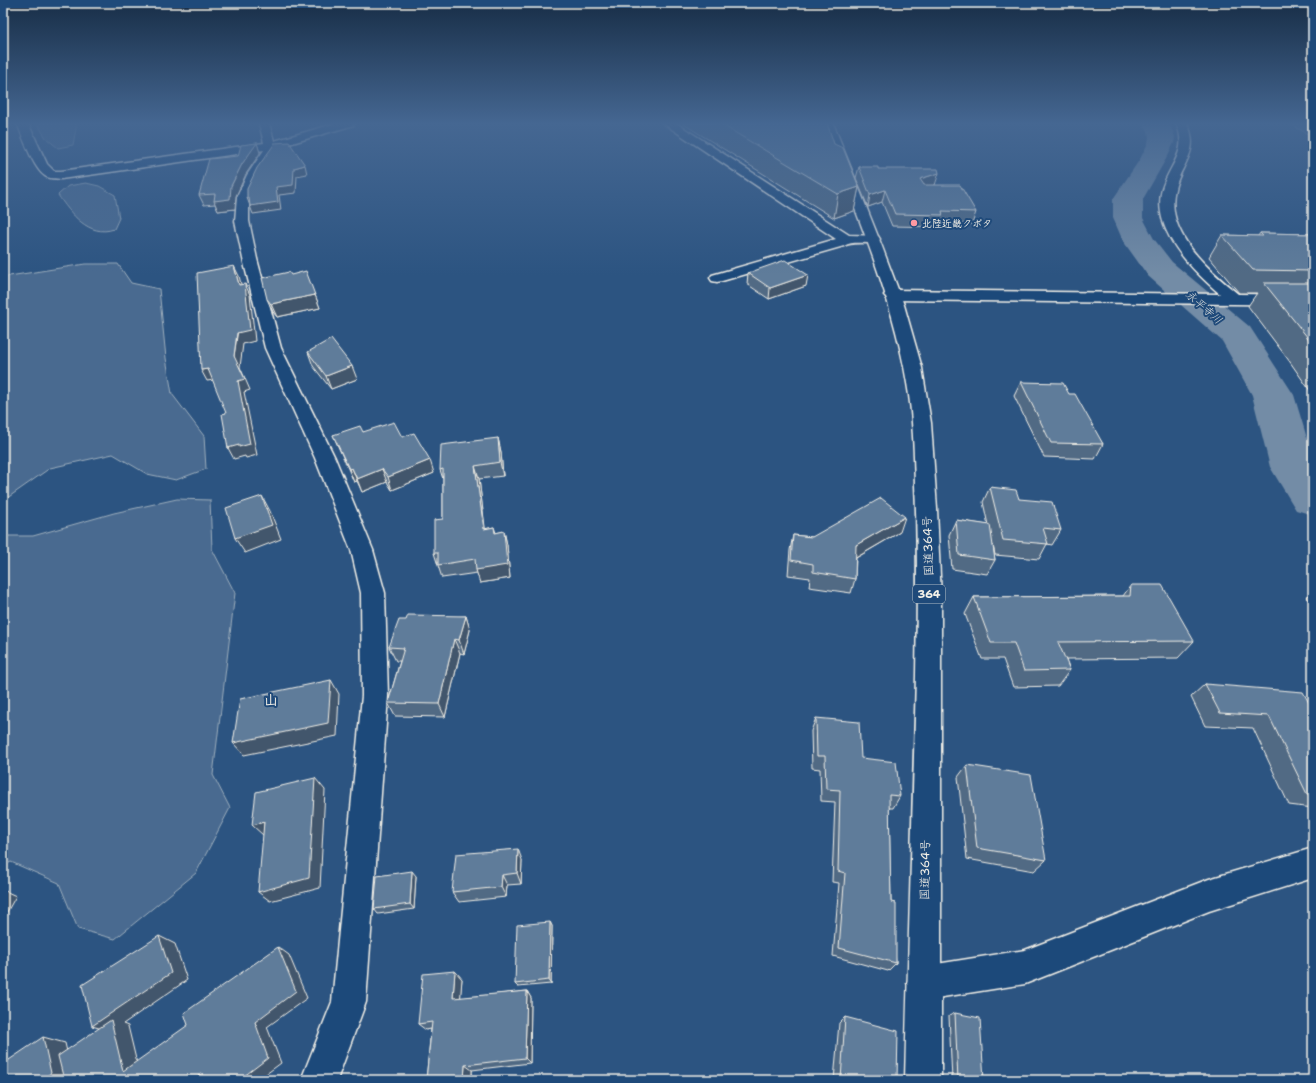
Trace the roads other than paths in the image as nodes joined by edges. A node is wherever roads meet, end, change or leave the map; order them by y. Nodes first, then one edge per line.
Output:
1 (50, 174) edge
2 (72, 174) edge
3 (254, 174) edge
4 (745, 174) edge
5 (844, 174) edge
6 (1175, 174) edge
7 (846, 239) junction
8 (873, 239) junction
9 (717, 278) dead end
10 (892, 295) junction
11 (1226, 298) junction
12 (1313, 300) edge
13 (1313, 863) edge
14 (924, 983) junction
15 (319, 1080) edge
16 (923, 1080) edge

1 - 2 main road
3 - 15 main road
4 - 7 main road
5 - 8 main road, 国道364号 / 364
6 - 11 main road
7 - 8 main road
7 - 9 main road
8 - 10 main road, 国道364号 / 364
10 - 11 main road
10 - 14 main road, 国道364号 / 364
11 - 12 main road
13 - 14 main road
14 - 16 main road, 国道364号 / 364

